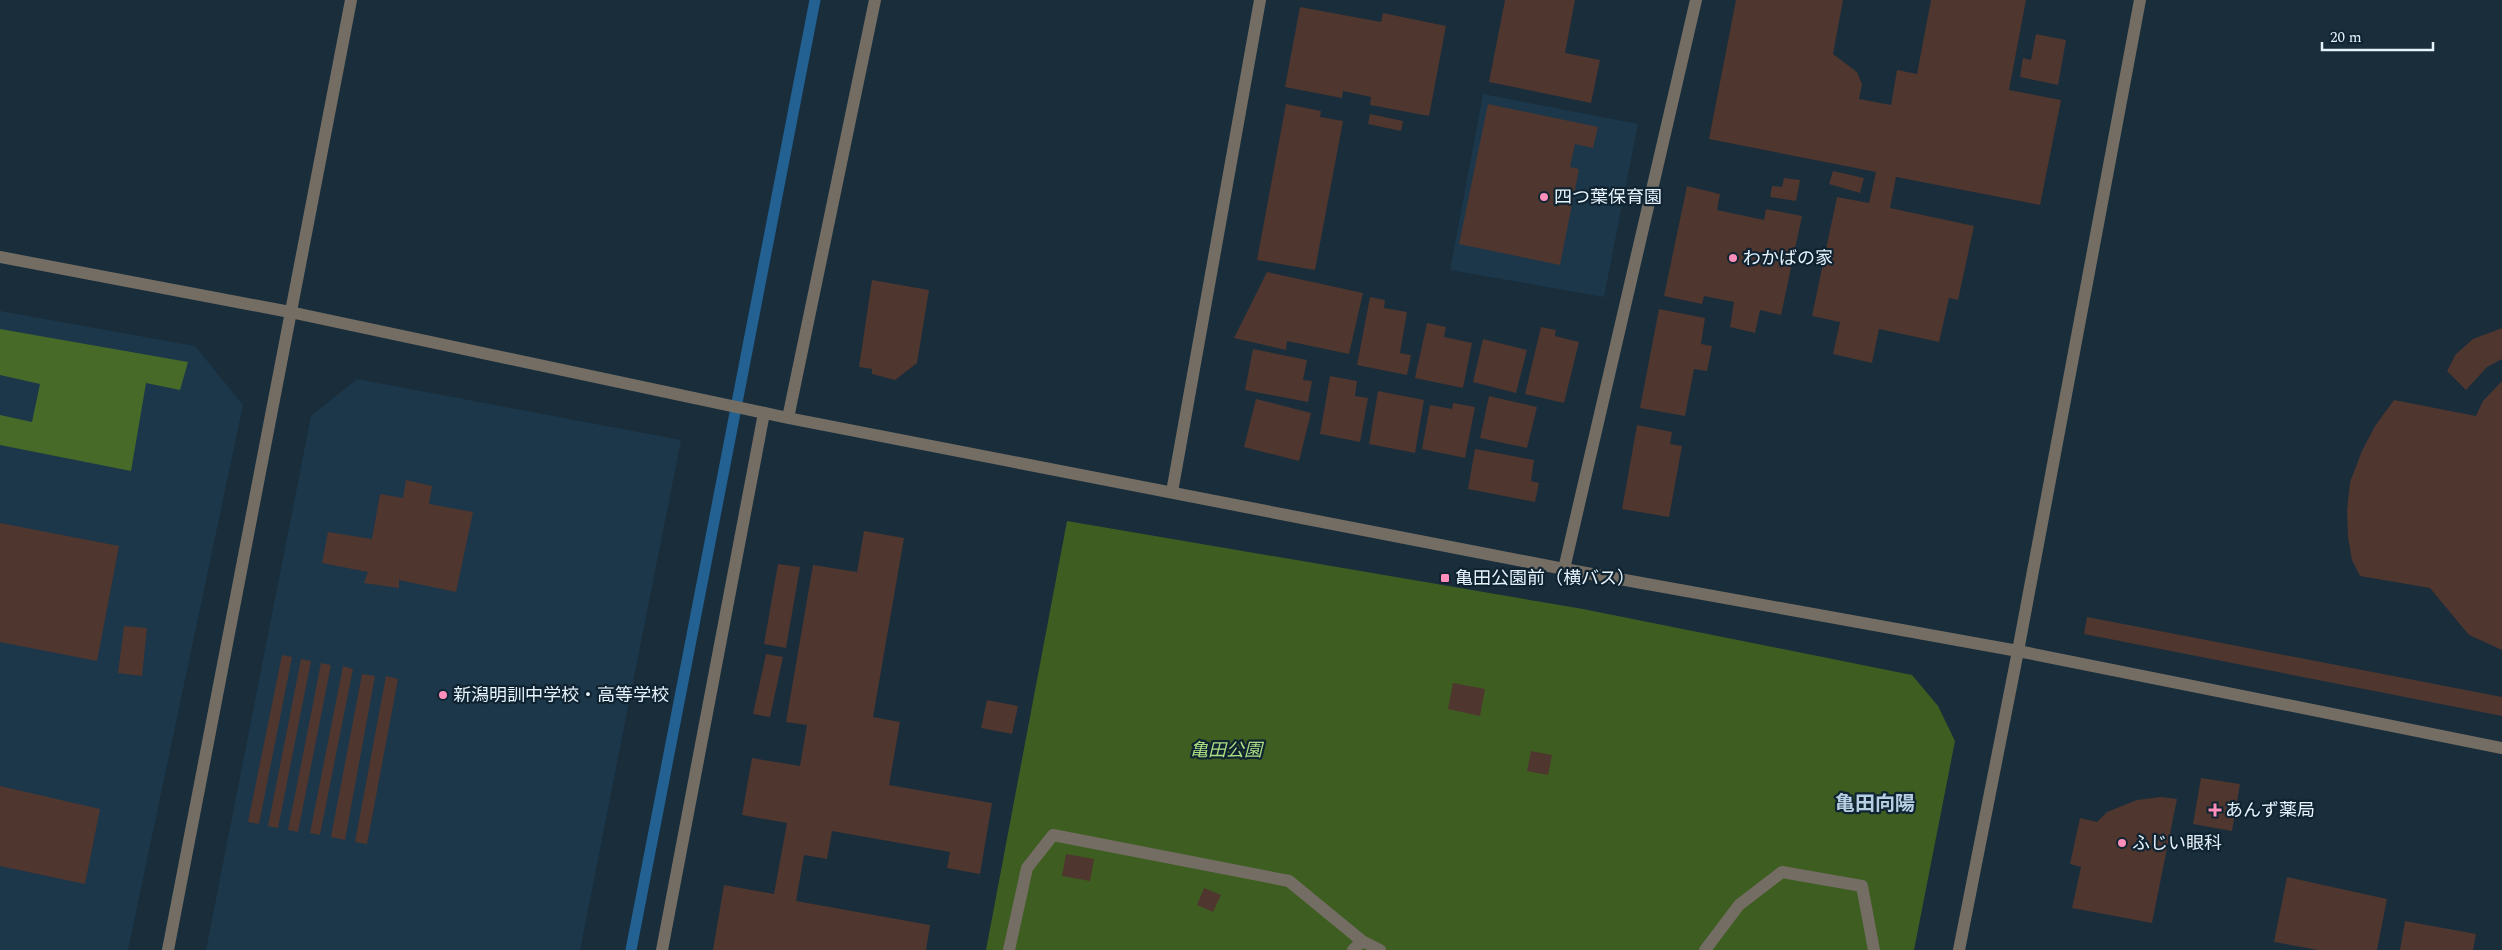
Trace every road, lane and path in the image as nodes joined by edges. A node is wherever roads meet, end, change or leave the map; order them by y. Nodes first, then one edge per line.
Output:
1 (351, 0) edge
2 (875, 0) edge
3 (1260, 0) edge
4 (1696, 0) edge
5 (2140, 0) edge
6 (0, 257) edge
7 (290, 312) junction
8 (764, 412) junction
9 (788, 418) junction
10 (1172, 492) junction
11 (1564, 569) junction
12 (2018, 651) junction
13 (2502, 748) edge
14 (1357, 945) edge
15 (168, 950) edge
16 (662, 950) edge
17 (1009, 950) edge
18 (1380, 950) edge
19 (1705, 950) edge
20 (1874, 950) edge
21 (1959, 950) edge

1 - 7 street
2 - 9 street
3 - 10 street
4 - 11 street
5 - 12 street
6 - 7 street
7 - 8 street
7 - 15 street
8 - 9 street
8 - 16 street
9 - 10 street
10 - 11 street
11 - 12 street
12 - 13 street
12 - 21 street
14 - 17 street
14 - 18 street
19 - 20 street

